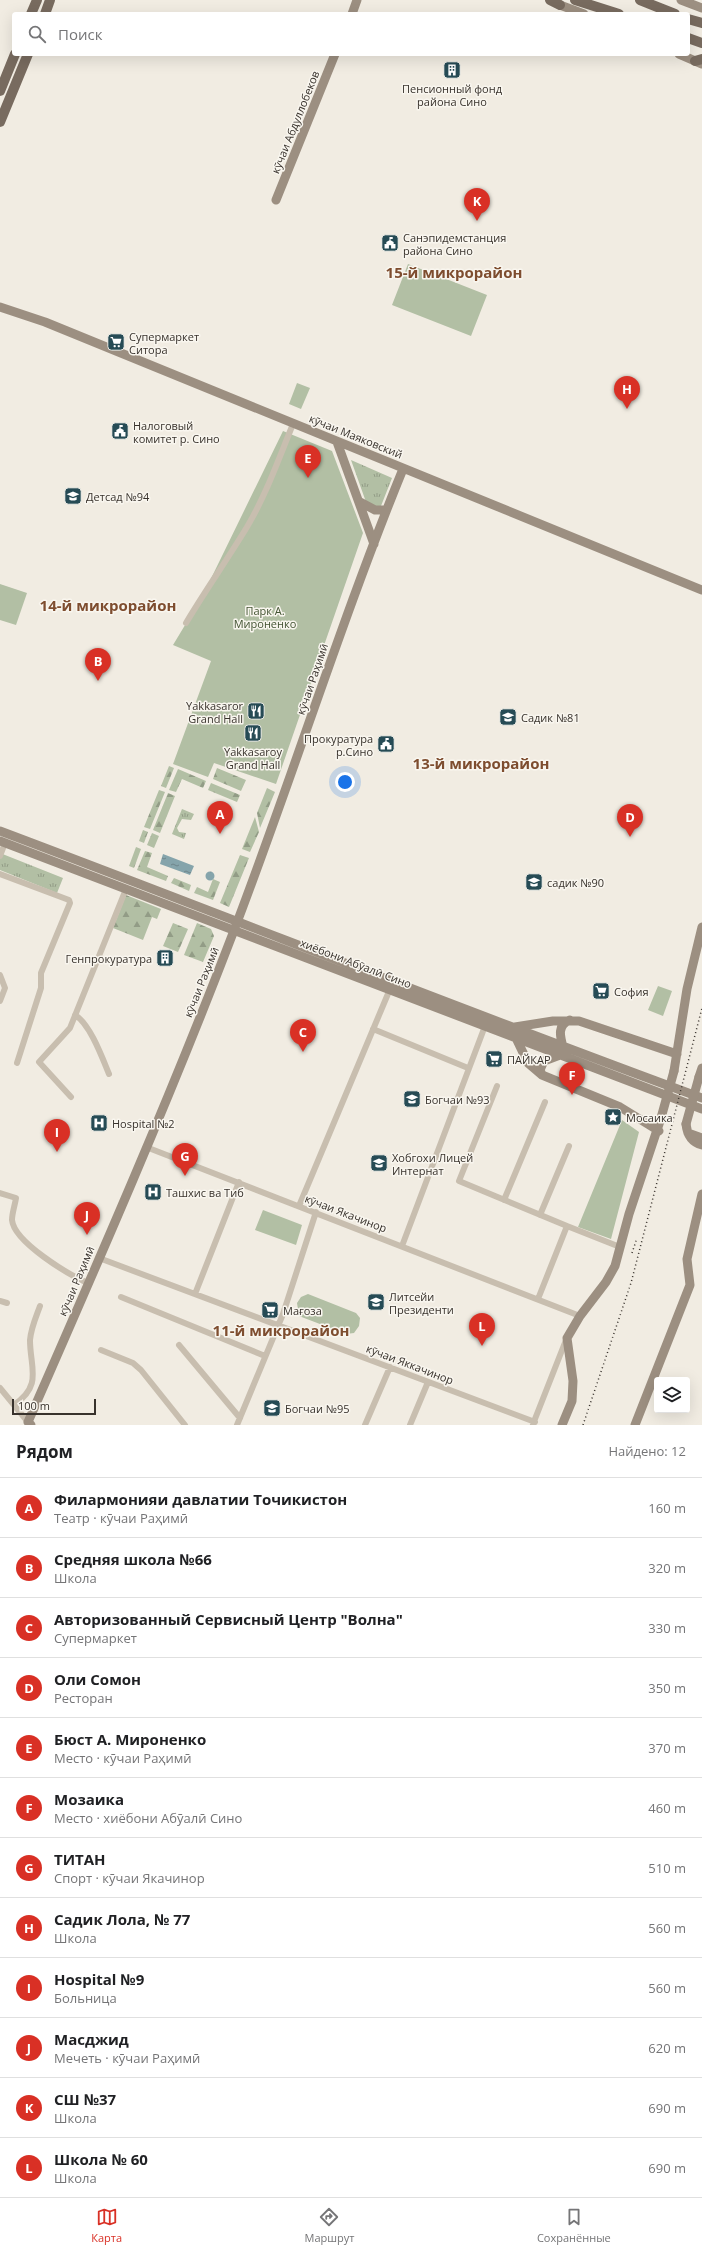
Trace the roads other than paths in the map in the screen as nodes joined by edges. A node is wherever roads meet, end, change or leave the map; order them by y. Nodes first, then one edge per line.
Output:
1 (37, 0) edge
2 (50, 0) edge
3 (357, 0) edge
4 (550, 0) edge
5 (575, 0) edge
6 (640, 0) edge
7 (682, 0) edge
8 (560, 4) joint
9 (702, 8) edge
10 (32, 12) edge
11 (46, 12) edge
12 (353, 12) edge
13 (579, 12) edge
14 (613, 12) edge
15 (670, 12) edge
16 (690, 20) edge
17 (702, 23) edge
18 (690, 39) edge
19 (702, 43) edge
20 (14, 56) edge
21 (27, 56) edge
22 (333, 56) edge
23 (685, 56) edge
24 (700, 61) edge
25 (0, 91) edge
26 (0, 122) edge
27 (276, 200) dead end
28 (0, 306) edge
29 (161, 370) junction
30 (157, 379) dead end
31 (293, 424) junction
32 (337, 442) junction
33 (403, 469) junction
34 (360, 502) junction
35 (386, 510) junction
36 (374, 544) junction
37 (702, 590) edge
38 (186, 623) dead end
39 (0, 831) edge
40 (3, 842) edge
41 (0, 856) edge
42 (0, 874) edge
43 (126, 889) junction
44 (238, 920) junction
45 (702, 927) edge
46 (235, 930) junction
47 (0, 974) edge
48 (390, 989) junction
49 (0, 1001) edge
50 (75, 1015) junction
51 (571, 1020) junction
52 (485, 1026) junction
53 (514, 1027) junction
54 (373, 1029) junction
55 (516, 1038) junction
56 (562, 1051) junction
57 (677, 1054) junction
58 (17, 1063) dead end
59 (468, 1068) junction
60 (701, 1071) edge
61 (109, 1074) dead end
62 (542, 1075) junction
63 (497, 1086) dead end
64 (71, 1097) dead end
65 (702, 1098) edge
66 (545, 1102) dead end
67 (702, 1110) edge
68 (659, 1131) junction
69 (701, 1144) edge
70 (569, 1146) dead end
71 (146, 1147) junction
72 (239, 1182) junction
73 (0, 1194) edge
74 (702, 1194) edge
75 (504, 1200) junction
76 (299, 1206) junction
77 (316, 1212) junction
78 (540, 1215) junction
79 (567, 1226) junction
80 (402, 1246) junction
81 (620, 1247) junction
82 (99, 1258) junction
83 (88, 1283) junction
84 (195, 1294) junction
85 (122, 1297) dead end
86 (538, 1299) junction
87 (0, 1301) edge
88 (7, 1303) dead end
89 (40, 1306) dead end
90 (580, 1316) junction
91 (278, 1325) junction
92 (566, 1338) junction
93 (179, 1345) dead end
94 (101, 1350) dead end
95 (265, 1356) junction
96 (390, 1367) junction
97 (428, 1382) junction
98 (0, 1388) edge
99 (14, 1405) junction
100 (240, 1418) junction
101 (30, 1423) edge
102 (534, 1423) edge
103 (185, 1425) edge
104 (236, 1425) edge
105 (365, 1425) edge
106 (410, 1425) edge
107 (562, 1425) edge
108 (635, 1425) edge

1 - 10 main road
2 - 11 main road
3 - 12 street
4 - 8 main road
5 - 14 main road
6 - 15 main road
7 - 9 street
8 - 13 street
16 - 17 main road
18 - 19 main road
20 - 25 main road
21 - 26 main road
22 - 27 street, кӯчаи Абдуллобеков
23 - 24 street
28 - 29 street, кӯчаи Маяковский
29 - 30 street
29 - 31 street, кӯчаи Маяковский
31 - 32 street, кӯчаи Маяковский
31 - 38 street
32 - 33 street, кӯчаи Маяковский
32 - 34 street
33 - 35 street, кӯчаи Раҳимӣ
33 - 37 street, кӯчаи Маяковский
34 - 35 street
34 - 36 street
35 - 36 street, кӯчаи Раҳимӣ
36 - 44 street, кӯчаи Раҳимӣ
39 - 44 street, хиёбони Абӯалӣ Сино
40 - 41 street
40 - 43 street, хиёбони Абӯалӣ Сино
42 - 58 street
43 - 46 street, хиёбони Абӯалӣ Сино
43 - 50 street
44 - 46 street, кӯчаи Раҳимӣ
44 - 53 street, хиёбони Абӯалӣ Сино
45 - 57 street
46 - 48 street, хиёбони Абӯалӣ Сино
46 - 71 street, кӯчаи Раҳимӣ
47 - 49 street
48 - 52 street, хиёбони Абӯалӣ Сино
48 - 54 street
50 - 61 street
50 - 64 street
51 - 53 street
51 - 56 street
51 - 57 street
52 - 55 street, хиёбони Абӯалӣ Сино
52 - 59 street
53 - 56 street, хиёбони Абӯалӣ Сино
54 - 59 street
54 - 76 street
55 - 56 street, хиёбони Абӯалӣ Сино
55 - 62 street
56 - 62 street
56 - 65 street, хиёбони Абӯалӣ Сино
56 - 67 street, хиёбони Абӯалӣ Сино
57 - 68 street, bridge
59 - 80 street
60 - 69 street, bridge
62 - 68 street
63 - 75 street
66 - 75 street
68 - 81 street
70 - 78 street
71 - 72 street, кӯчаи Якачинор
71 - 82 street, кӯчаи Раҳимӣ
72 - 76 street, кӯчаи Якачинор
72 - 84 street
73 - 83 street
74 - 108 street
75 - 78 street
76 - 77 street, кӯчаи Якачинор
77 - 80 street, кӯчаи Якачинор
77 - 91 street
78 - 79 street
79 - 81 street
79 - 86 street
80 - 86 street, кӯчаи Якачинор
81 - 90 street
82 - 83 street, кӯчаи Раҳимӣ
82 - 84 street, кӯчаи Яккачинор
83 - 101 street, кӯчаи Раҳимӣ
84 - 91 street, кӯчаи Яккачинор
85 - 95 street
86 - 90 street, кӯчаи Якачинор
87 - 88 street
89 - 99 street
90 - 92 street
91 - 95 street
91 - 96 street, кӯчаи Яккачинор
92 - 102 street
92 - 107 street
93 - 100 street
94 - 103 street
95 - 100 street
96 - 97 street, кӯчаи Яккачинор
96 - 105 street
97 - 102 street, кӯчаи Яккачинор
97 - 106 street
98 - 99 street
99 - 101 street
100 - 104 street

